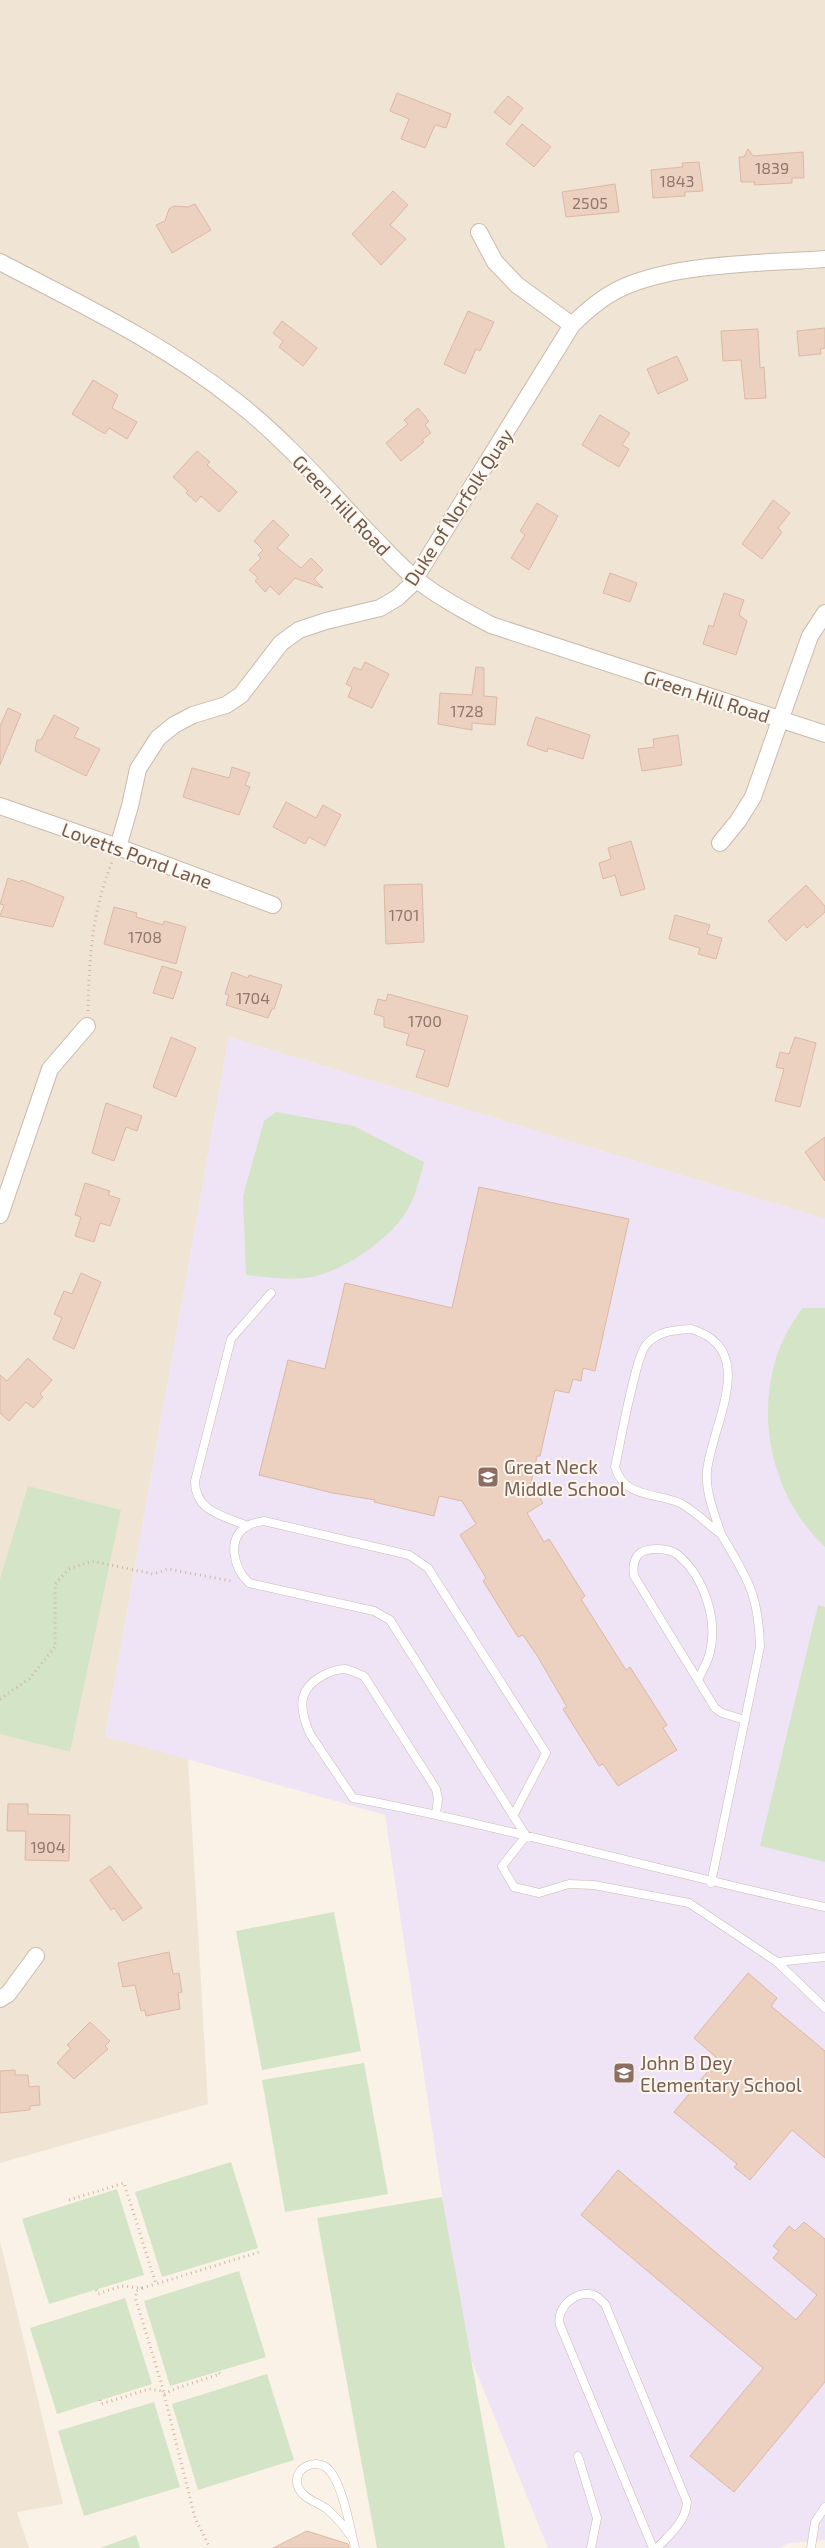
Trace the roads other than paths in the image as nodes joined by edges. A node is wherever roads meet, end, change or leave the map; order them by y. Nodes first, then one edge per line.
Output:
1 (479, 232) dead end
2 (825, 259) edge
3 (0, 262) edge
4 (572, 326) junction
5 (415, 578) junction
6 (825, 613) edge
7 (782, 720) junction
8 (825, 734) edge
9 (0, 806) edge
10 (720, 843) dead end
11 (118, 847) junction
12 (273, 905) dead end
13 (87, 1026) road end
14 (0, 1215) edge
15 (271, 1292) dead end
16 (248, 1526) junction
17 (721, 1534) junction
18 (698, 1680) junction
19 (745, 1720) junction
20 (436, 1814) junction
21 (513, 1816) junction
22 (526, 1836) junction
23 (711, 1883) junction
24 (825, 1907) edge
25 (36, 1956) dead end
26 (825, 1956) edge
27 (777, 1962) junction
28 (0, 1999) edge
29 (825, 2008) edge
30 (578, 2456) dead end
31 (825, 2507) edge
32 (352, 2538) junction
33 (354, 2548) edge
34 (591, 2548) edge
35 (655, 2548) edge
36 (811, 2548) edge

1 - 4 street
2 - 4 street, Duke of Norfolk Quay
3 - 5 street, Green Hill Road
4 - 5 street, Duke of Norfolk Quay
5 - 7 street, Green Hill Road
5 - 11 street, Duke of Norfolk Quay
6 - 7 street
7 - 8 street, Green Hill Road
7 - 10 street
9 - 11 street, Lovetts Pond Lane
11 - 12 street, Lovetts Pond Lane
13 - 14 street
15 - 16 lane
16 - 21 lane
16 - 21 lane
17 - 17 lane
17 - 19 lane
18 - 18 lane
18 - 19 lane
19 - 23 lane
20 - 20 lane
20 - 22 lane
21 - 22 lane
22 - 23 lane
22 - 27 lane
23 - 24 lane
25 - 28 street
26 - 27 lane
27 - 29 lane
30 - 34 lane
31 - 36 lane
32 - 32 lane
32 - 33 lane
35 - 35 lane

